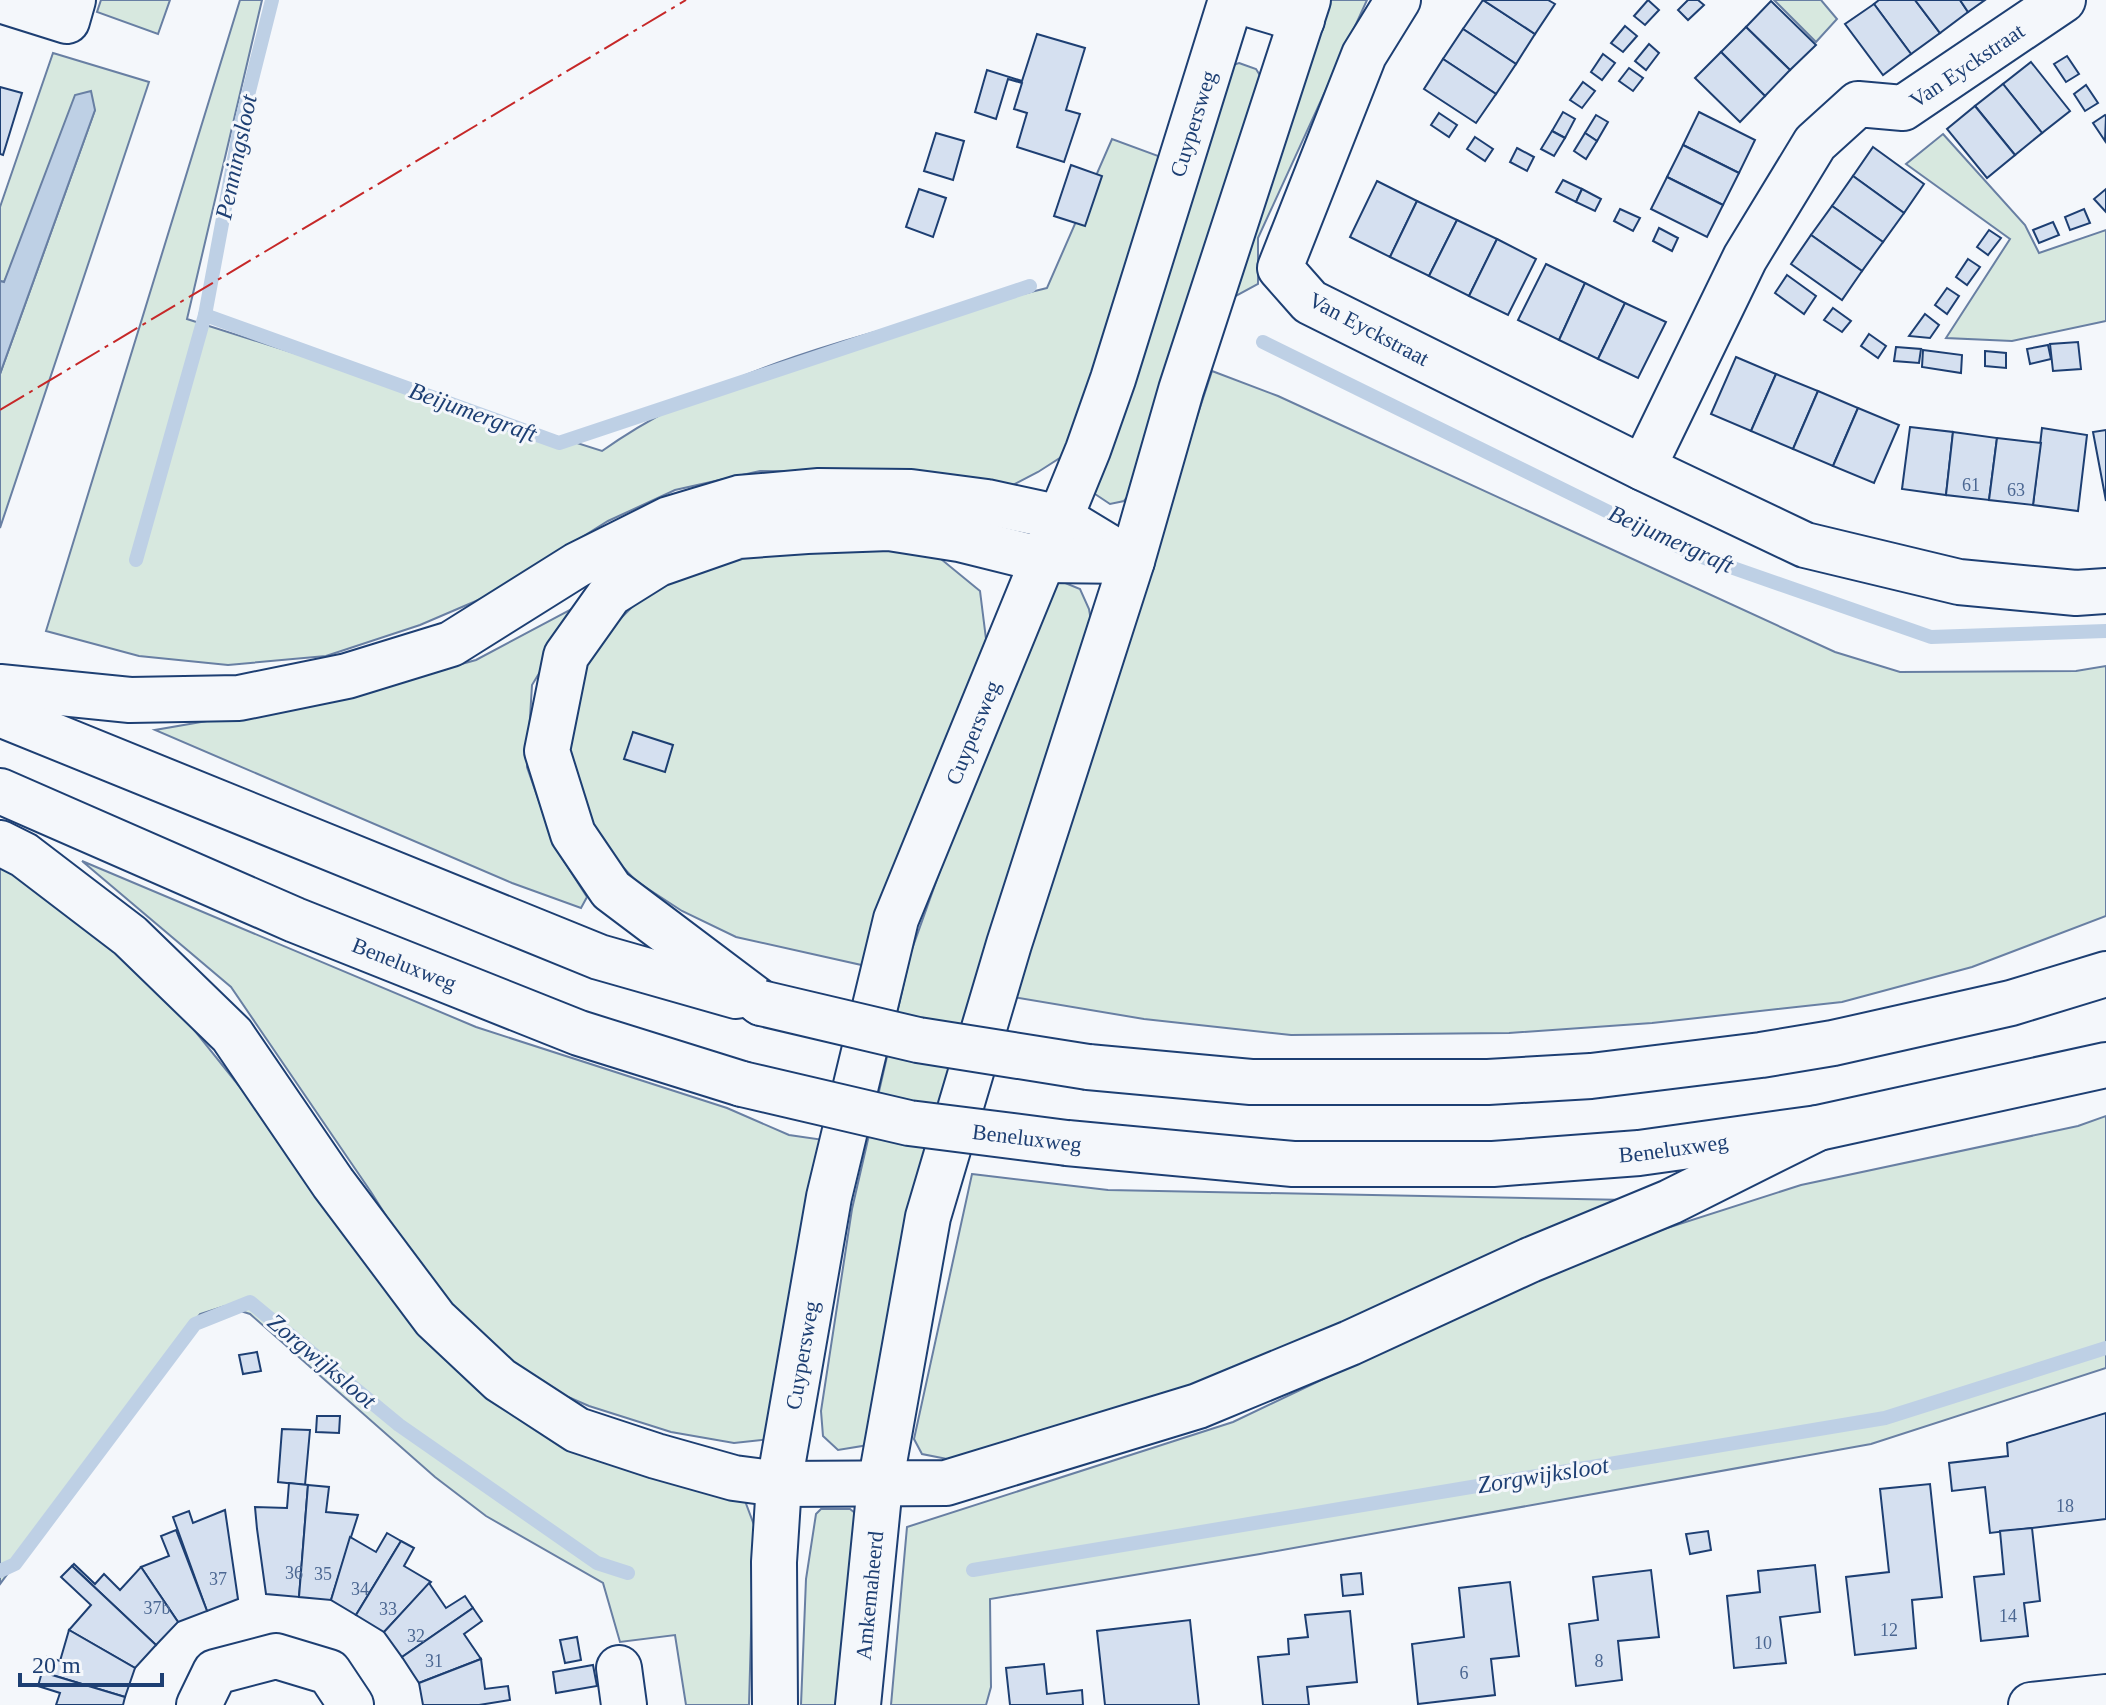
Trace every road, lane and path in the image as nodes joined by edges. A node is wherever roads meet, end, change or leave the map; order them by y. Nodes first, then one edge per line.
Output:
1 (0, 0) edge
2 (1233, 0) edge
3 (1398, 0) edge
4 (2063, 0) edge
5 (70, 10) edge
6 (1305, 10) edge
7 (1643, 468) junction
8 (1061, 518) junction
9 (1044, 560) junction
10 (1132, 561) junction
11 (2106, 591) edge
12 (0, 687) edge
13 (0, 714) edge
14 (0, 791) edge
15 (0, 843) edge
16 (2106, 974) edge
17 (761, 1003) junction
18 (2106, 1065) edge
19 (1818, 1128) junction
20 (779, 1484) junction
21 (880, 1485) junction
22 (2106, 1697) edge
23 (199, 1705) edge
24 (351, 1705) edge
25 (775, 1705) edge
26 (858, 1705) edge
27 (2031, 1705) edge

1 - 5 main road
2 - 6 main road
2 - 8 main road, Cuypersweg
3 - 7 main road, Van Eyckstraat
4 - 7 main road, Van Eyckstraat
6 - 10 main road
7 - 11 main road, Van Eyckstraat
8 - 9 main road, Cuypersweg
8 - 10 main road
8 - 12 main road
9 - 10 main road
9 - 17 main road
9 - 20 main road, Cuypersweg
10 - 21 main road
13 - 17 main road
14 - 19 main road, Beneluxweg, bridge
15 - 20 main road
16 - 17 main road, bridge
18 - 19 main road, Beneluxweg
19 - 21 main road
20 - 21 main road
20 - 25 main road
21 - 26 main road, Amkemaheerd
22 - 27 main road
23 - 24 main road

